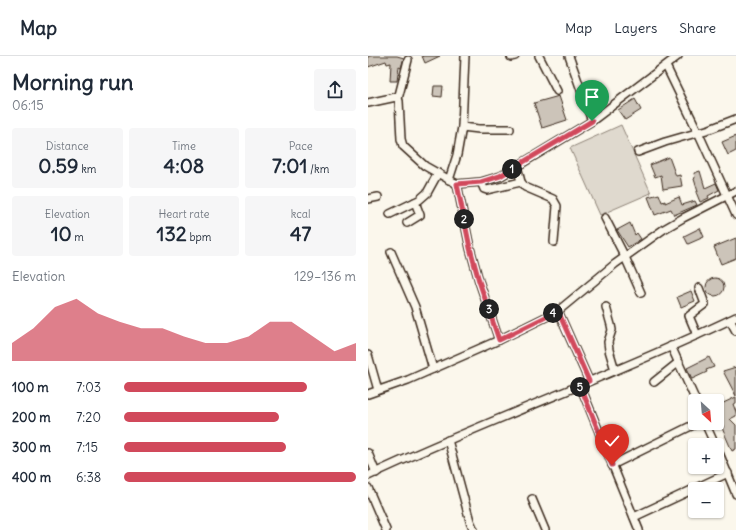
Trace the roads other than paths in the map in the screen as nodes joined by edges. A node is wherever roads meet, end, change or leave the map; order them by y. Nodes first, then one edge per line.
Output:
1 (465, 56) edge
2 (540, 56) edge
3 (569, 56) edge
4 (678, 56) edge
5 (408, 60) dead end
6 (666, 66) junction
7 (557, 92) dead end
8 (398, 99) junction
9 (368, 103) edge
10 (736, 119) edge
11 (592, 121) junction
12 (462, 126) junction
13 (510, 129) dead end
14 (698, 132) junction
15 (638, 152) dead end
16 (517, 166) junction
17 (438, 173) junction
18 (449, 180) junction
19 (481, 182) junction
20 (522, 182) junction
21 (457, 184) junction
22 (736, 191) edge
23 (728, 195) junction
24 (378, 197) dead end
25 (368, 199) edge
26 (415, 202) junction
27 (390, 214) dead end
28 (736, 215) edge
29 (605, 218) dead end
30 (407, 223) dead end
31 (554, 242) dead end
32 (391, 252) dead end
33 (625, 257) junction
34 (699, 288) dead end
35 (641, 293) dead end
36 (606, 307) dead end
37 (558, 311) junction
38 (733, 319) edge
39 (736, 331) edge
40 (697, 335) junction
41 (499, 340) junction
42 (671, 346) junction
43 (368, 355) edge
44 (679, 362) junction
45 (432, 369) junction
46 (615, 370) junction
47 (589, 381) junction
48 (654, 382) dead end
49 (580, 385) junction
50 (378, 390) junction
51 (368, 394) edge
52 (693, 394) edge
53 (688, 427) edge
54 (448, 440) junction
55 (368, 453) edge
56 (724, 464) edge
57 (612, 465) junction
58 (376, 473) junction
59 (728, 473) junction
60 (368, 476) edge
61 (368, 488) edge
62 (736, 494) edge
63 (532, 499) dead end
64 (634, 517) junction
65 (386, 530) edge
66 (474, 530) edge
67 (545, 530) edge
68 (639, 530) edge

1 - 12 street
2 - 7 street
3 - 11 street
4 - 6 street
5 - 8 street
6 - 11 street
6 - 14 street
8 - 9 street
8 - 17 street
10 - 14 street
11 - 16 street
12 - 13 street
12 - 18 street
14 - 15 street
14 - 23 street
16 - 19 street
16 - 20 street
17 - 18 street
17 - 26 street
18 - 21 street
19 - 20 street
19 - 21 street
20 - 31 street
21 - 41 street
22 - 23 street
23 - 28 street
23 - 33 street
24 - 25 street
26 - 27 street
26 - 30 street
29 - 33 street
32 - 45 street
33 - 35 street
33 - 37 street
34 - 40 street
36 - 46 street
37 - 41 street
37 - 47 street
38 - 39 street
38 - 40 street
40 - 42 street
41 - 45 street
42 - 44 street
42 - 46 street
43 - 50 street
44 - 48 street
44 - 52 street
45 - 50 street
46 - 47 street
47 - 49 street
49 - 54 street
49 - 57 street
50 - 51 street
53 - 57 street
54 - 58 street
54 - 66 street
55 - 58 street
56 - 59 street
57 - 64 street
58 - 60 street
59 - 62 street
59 - 64 street
61 - 65 street
63 - 67 street
64 - 68 street

